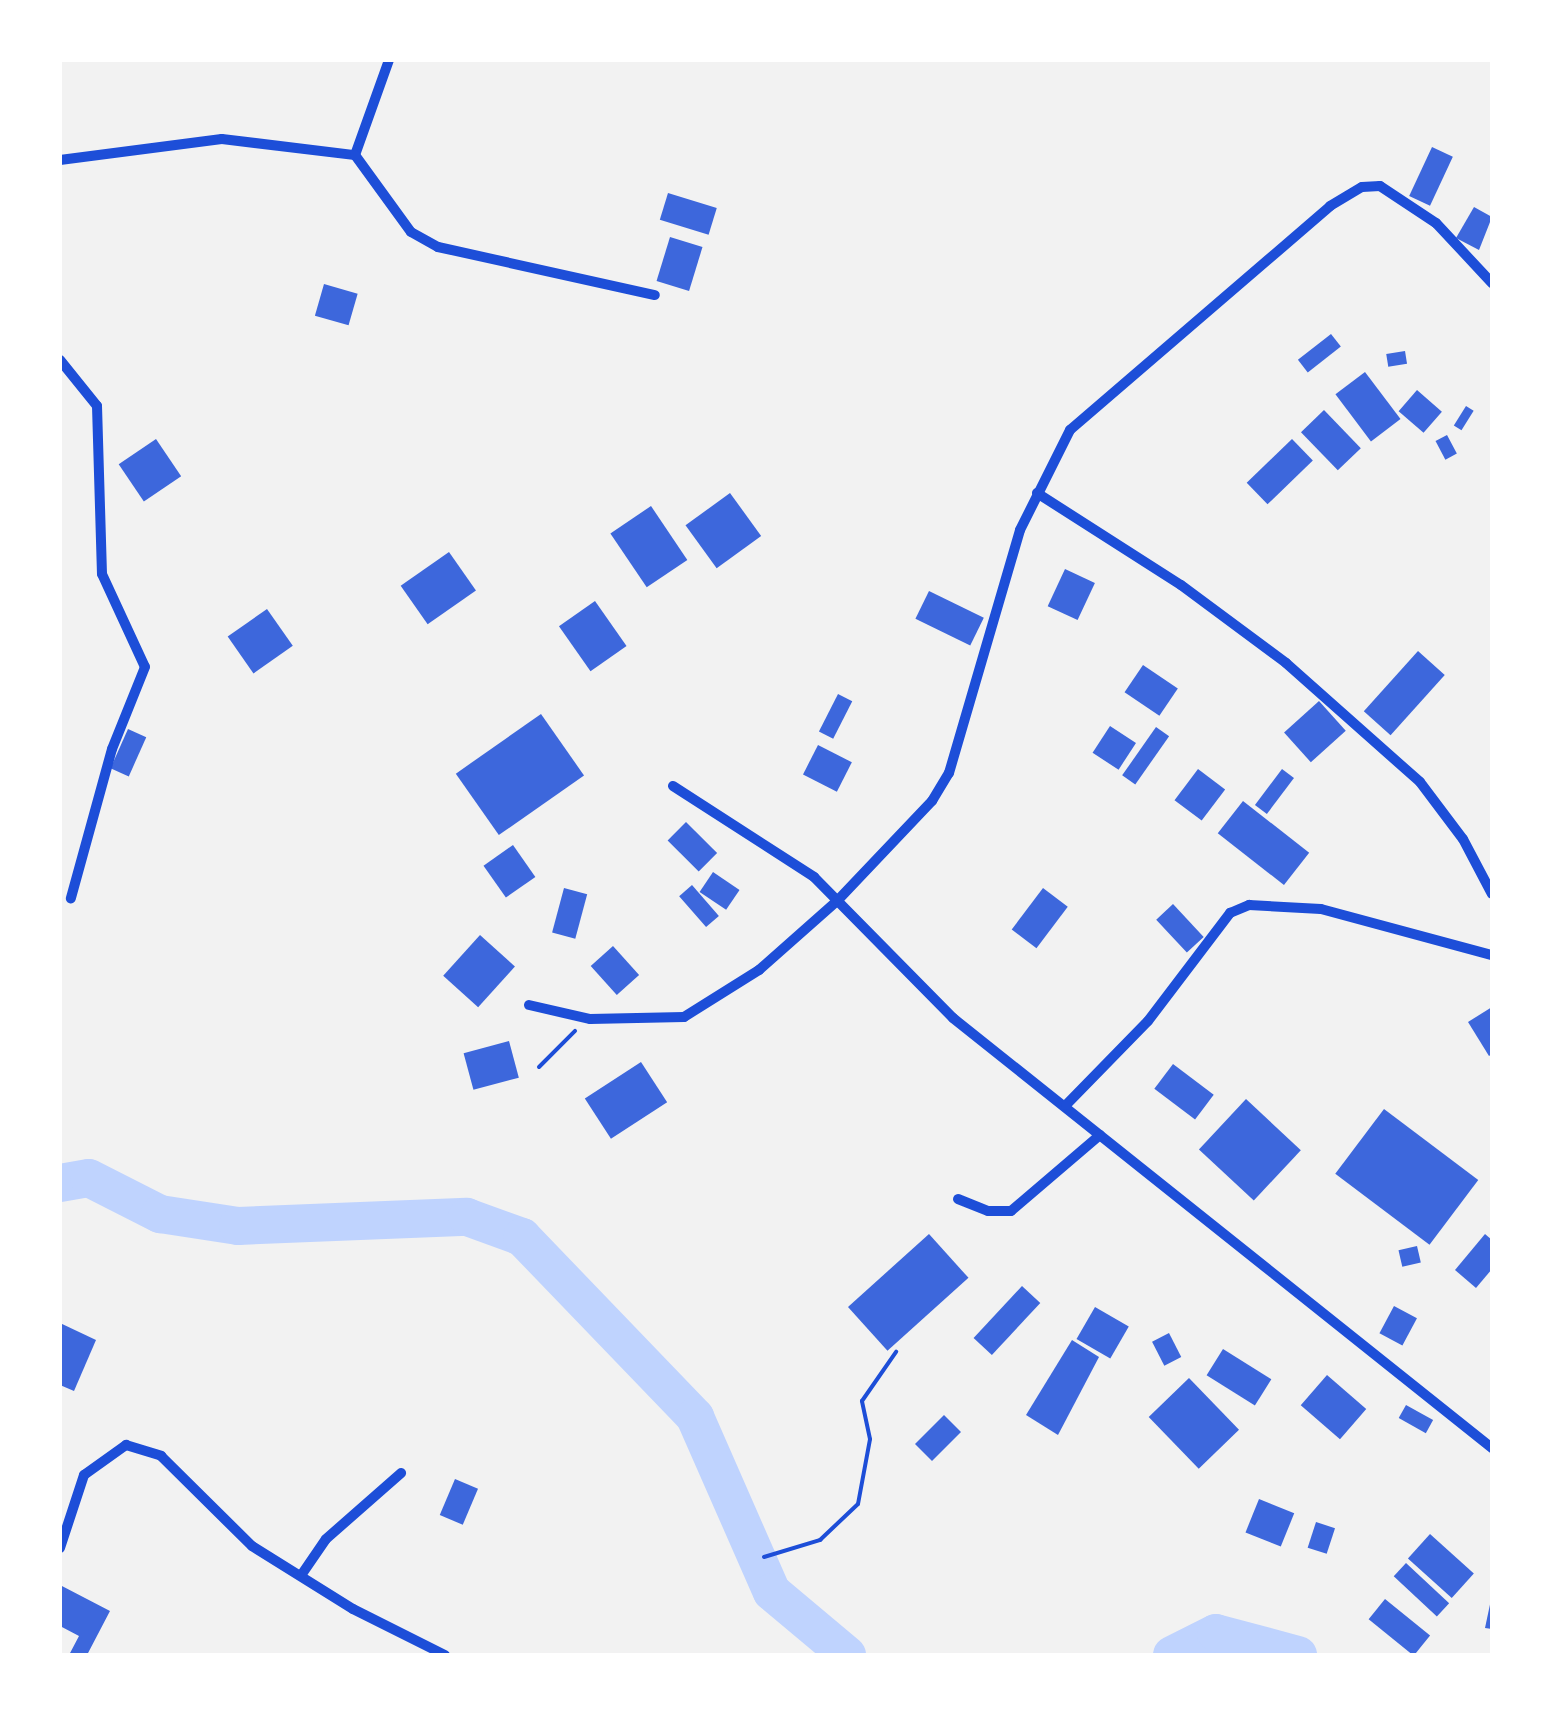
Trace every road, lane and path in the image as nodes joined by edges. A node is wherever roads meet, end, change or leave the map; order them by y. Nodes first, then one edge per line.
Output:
1 (390, 60) edge
2 (355, 154) junction
3 (60, 160) edge
4 (1492, 283) edge
5 (655, 295) dead end
6 (60, 360) edge
7 (1038, 493) junction
8 (673, 786) dead end
9 (1492, 894) edge
10 (71, 898) dead end
11 (838, 900) junction
12 (1492, 955) edge
13 (529, 1005) dead end
14 (567, 1036) dead end
15 (539, 1067) dead end
16 (1066, 1104) junction
17 (1100, 1135) junction
18 (958, 1198) dead end
19 (896, 1352) dead end
20 (1492, 1448) edge
21 (401, 1473) dead end
22 (60, 1548) edge
23 (764, 1557) dead end
24 (302, 1574) junction
25 (445, 1655) edge

1 - 2 street
2 - 3 street
2 - 5 street
4 - 7 street
6 - 10 street
7 - 9 street
7 - 11 street
8 - 11 street
11 - 13 street
11 - 16 street
12 - 16 street
14 - 15 path
16 - 17 street
17 - 18 street
17 - 20 street
19 - 23 path
21 - 24 street
22 - 24 street
24 - 25 street

